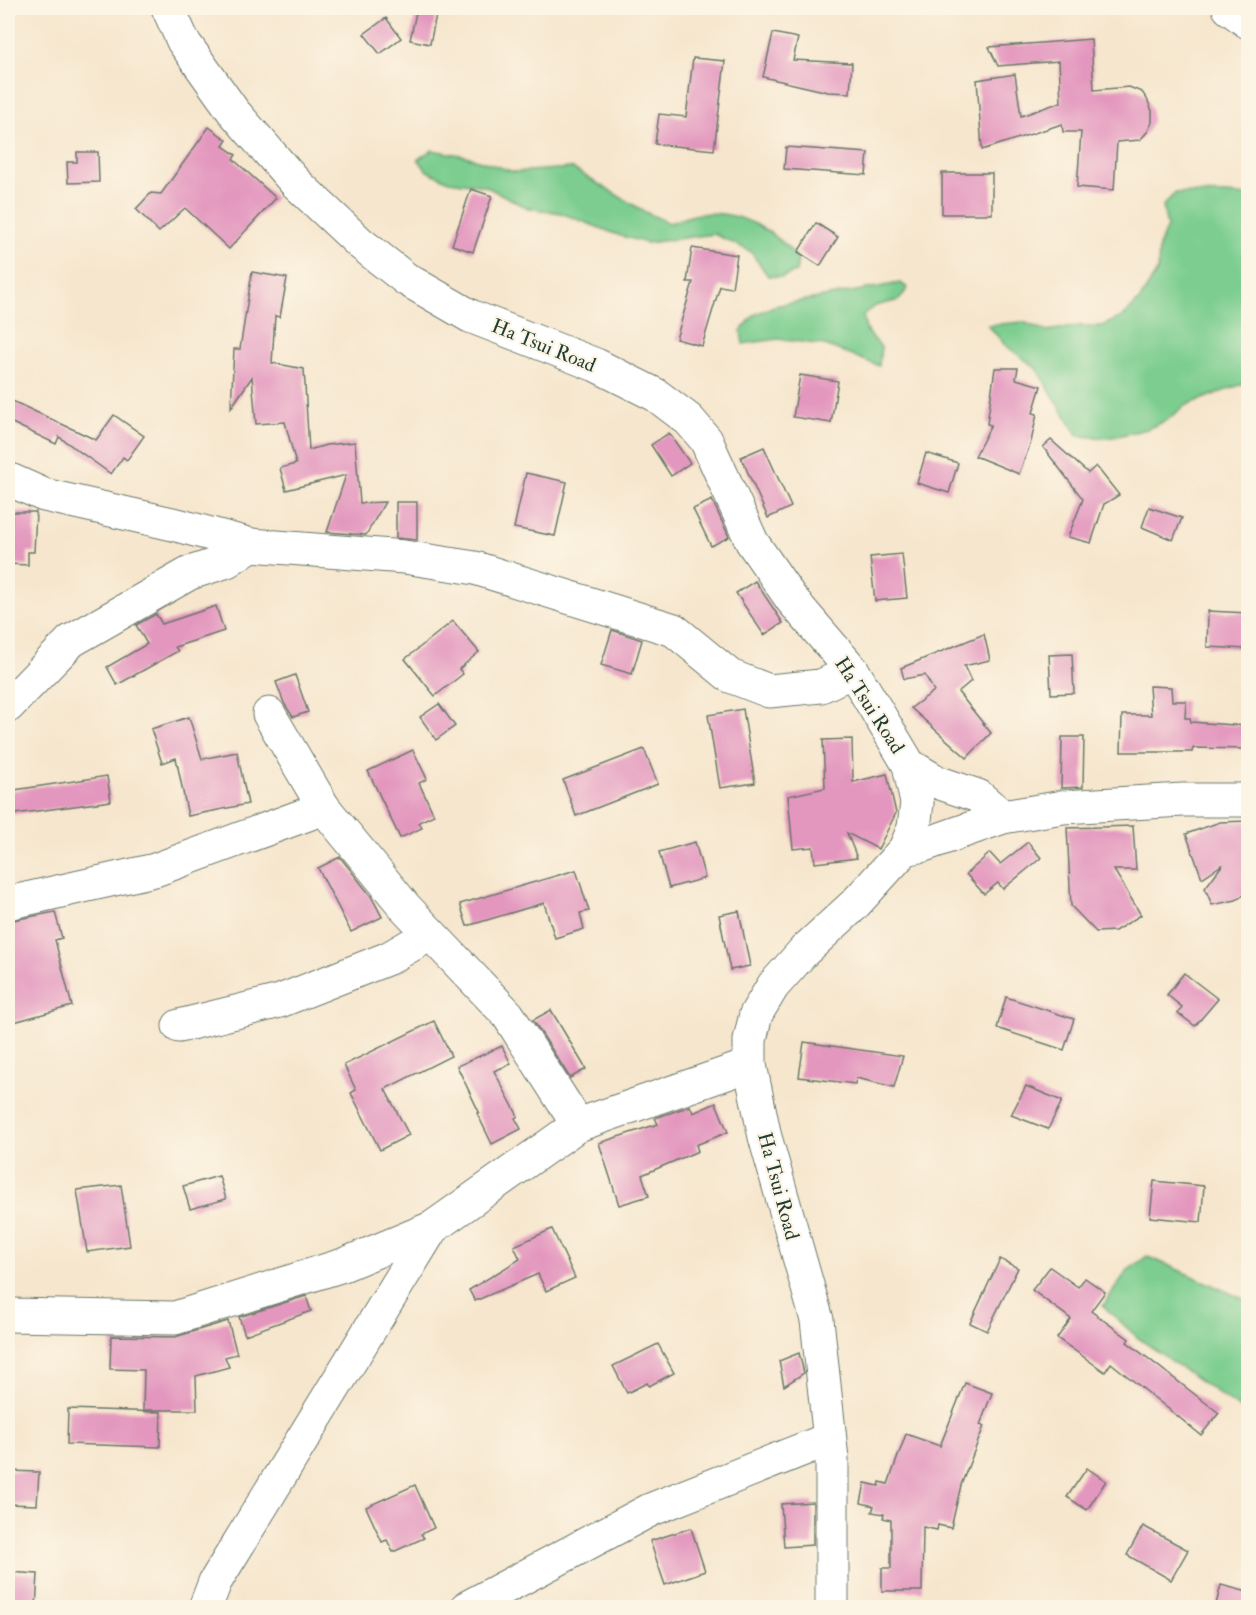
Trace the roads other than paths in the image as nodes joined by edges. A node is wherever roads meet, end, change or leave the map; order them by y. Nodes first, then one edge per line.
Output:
1 (168, 8) edge
2 (1229, 8) edge
3 (1248, 22) edge
4 (8, 479) edge
5 (251, 545) junction
6 (853, 671) junction
7 (8, 706) edge
8 (269, 714) dead end
9 (909, 765) junction
10 (1248, 800) edge
11 (324, 807) junction
12 (1003, 817) junction
13 (906, 849) junction
14 (8, 903) edge
15 (430, 934) junction
16 (179, 1026) dead end
17 (750, 1065) junction
18 (578, 1125) junction
19 (432, 1228) junction
20 (8, 1315) edge
21 (829, 1439) junction
22 (205, 1608) edge
23 (466, 1608) edge
24 (832, 1608) edge

1 - 6 street, Ha Tsui Road
2 - 3 street
4 - 5 street
5 - 6 street
5 - 7 street
6 - 9 street, Ha Tsui Road
8 - 11 street
9 - 12 street
9 - 13 street, Ha Tsui Road
10 - 12 street
11 - 14 street
11 - 15 street
12 - 13 street
13 - 17 street, Ha Tsui Road
15 - 16 street
15 - 18 street
17 - 18 street
17 - 21 street, Ha Tsui Road
18 - 19 street
19 - 20 street
19 - 22 street
21 - 23 street
21 - 24 street, Ha Tsui Road

